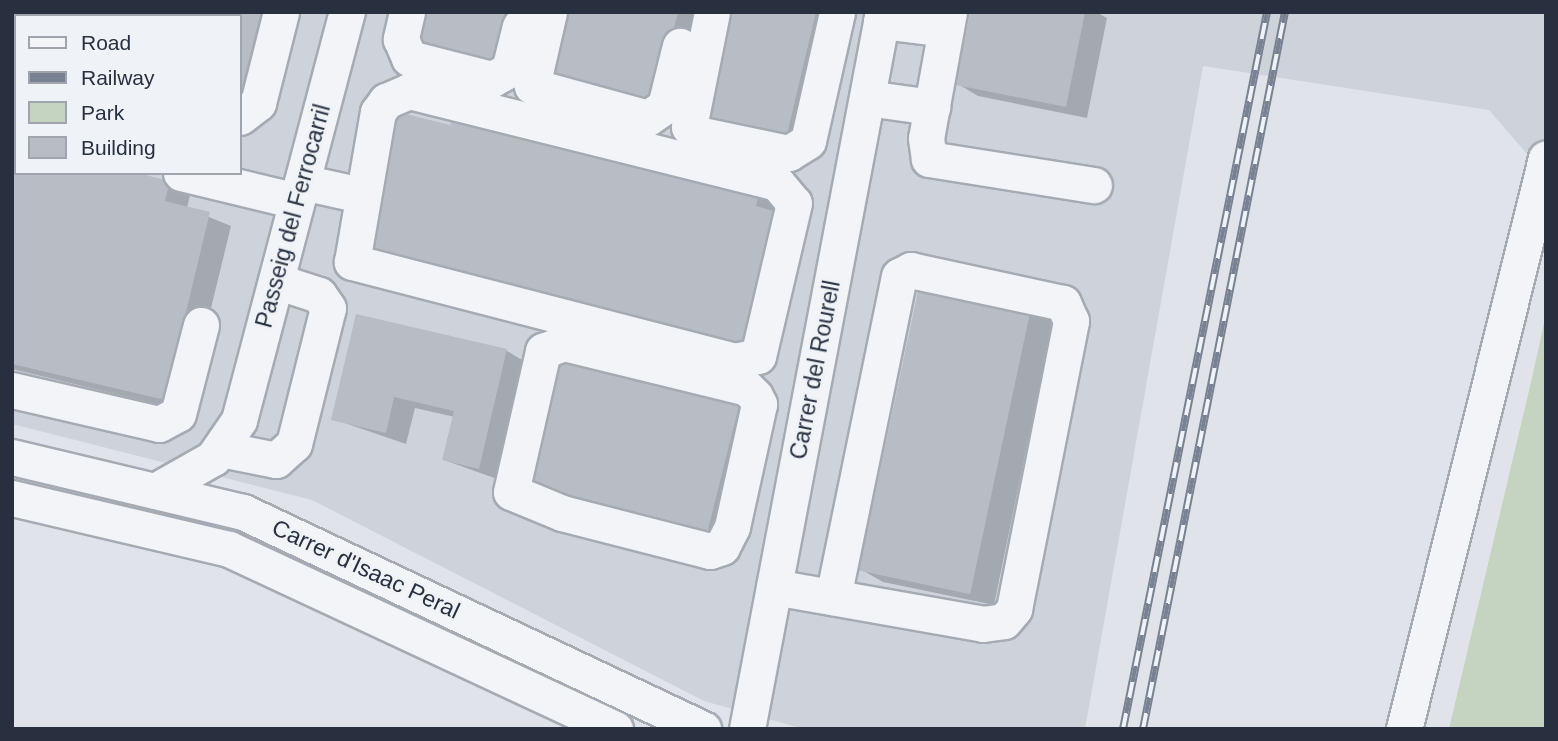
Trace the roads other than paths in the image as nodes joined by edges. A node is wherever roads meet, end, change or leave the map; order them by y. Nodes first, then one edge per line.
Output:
1 (281, 12) edge
2 (347, 12) edge
3 (407, 12) edge
4 (524, 12) edge
5 (549, 12) edge
6 (689, 12) edge
7 (712, 12) edge
8 (837, 12) edge
9 (882, 17) edge
10 (947, 20) edge
11 (867, 98) junction
12 (932, 107) junction
13 (242, 115) edge
14 (1546, 158) edge
15 (193, 175) edge
16 (1094, 186) dead end
17 (299, 192) junction
18 (361, 195) junction
19 (276, 281) junction
20 (779, 288) junction
21 (829, 299) junction
22 (201, 325) dead end
23 (12, 390) edge
24 (760, 404) junction
25 (807, 416) junction
26 (235, 435) junction
27 (12, 457) edge
28 (155, 491) junction
29 (12, 498) edge
30 (215, 507) junction
31 (732, 527) junction
32 (783, 537) junction
33 (229, 549) junction
34 (774, 587) junction
35 (833, 597) junction
36 (615, 729) edge
37 (703, 729) edge
38 (747, 729) edge
39 (1405, 729) edge

1 - 13 street
2 - 17 street, Passeig del Ferrocarril
3 - 4 street
5 - 6 street
7 - 8 street
9 - 10 street
9 - 11 street, Carrer del Rourell
10 - 12 street
11 - 12 street
11 - 21 street, Carrer del Rourell
12 - 16 street
14 - 39 street
15 - 17 street
17 - 18 street
17 - 19 street, Passeig del Ferrocarril
18 - 20 street
18 - 20 street
19 - 26 street, Passeig del Ferrocarril
19 - 26 street
20 - 21 street
21 - 25 street, Carrer del Rourell
22 - 23 street
24 - 25 street
24 - 31 street
24 - 31 street
25 - 32 street, Carrer del Rourell
26 - 28 street, Passeig del Ferrocarril
26 - 30 street, Passeig del Ferrocarril
27 - 28 street, Carrer d'Isaac Peral
28 - 30 street, Carrer d'Isaac Peral
29 - 33 street, Carrer d'Isaac Peral
30 - 33 street
30 - 37 street, Carrer d'Isaac Peral
31 - 32 street
32 - 34 street, Carrer del Rourell
33 - 36 street, Carrer d'Isaac Peral
34 - 35 street
34 - 38 street, Carrer del Rourell
35 - 35 street

